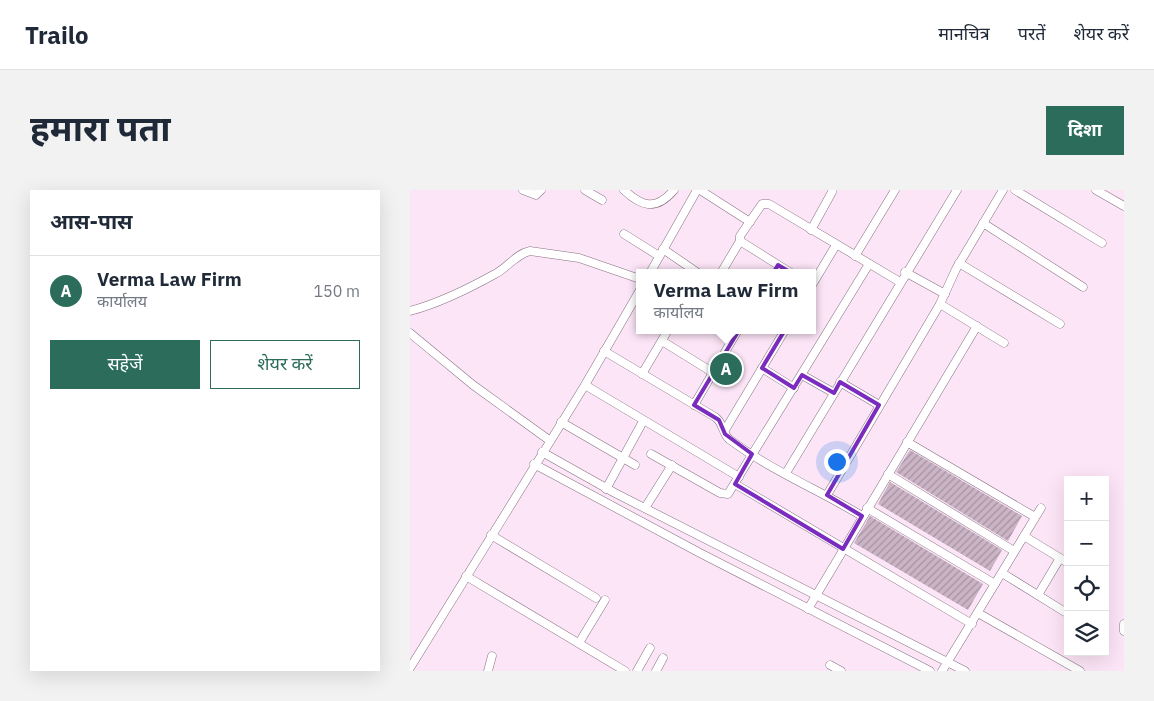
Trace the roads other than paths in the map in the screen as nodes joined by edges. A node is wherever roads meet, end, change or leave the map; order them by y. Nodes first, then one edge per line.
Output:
1 (523, 190) edge
2 (541, 190) edge
3 (585, 190) edge
4 (624, 190) edge
5 (674, 190) edge
6 (895, 190) edge
7 (957, 190) edge
8 (1003, 190) edge
9 (1015, 190) edge
10 (1096, 190) edge
11 (695, 191) edge
12 (832, 192) dead end
13 (602, 200) dead end
14 (1124, 206) edge
15 (750, 222) junction
16 (983, 223) junction
17 (811, 230) junction
18 (624, 234) dead end
19 (740, 241) junction
20 (1102, 243) dead end
21 (836, 245) junction
22 (661, 252) junction
23 (855, 256) junction
24 (959, 263) junction
25 (869, 264) junction
26 (778, 265) junction
27 (652, 269) edge
28 (691, 269) edge
29 (723, 269) edge
30 (776, 269) edge
31 (784, 269) edge
32 (906, 272) junction
33 (636, 278) edge
34 (816, 278) edge
35 (900, 282) junction
36 (1083, 287) dead end
37 (945, 294) junction
38 (636, 297) edge
39 (940, 304) junction
40 (410, 310) edge
41 (1060, 324) dead end
42 (977, 326) junction
43 (410, 334) edge
44 (666, 334) edge
45 (736, 334) edge
46 (783, 334) edge
47 (662, 341) junction
48 (1004, 343) dead end
49 (604, 351) junction
50 (762, 368) junction
51 (712, 372) junction
52 (642, 374) junction
53 (802, 375) junction
54 (840, 382) junction
55 (585, 385) junction
56 (794, 388) junction
57 (834, 394) junction
58 (694, 405) junction
59 (879, 405) junction
60 (561, 422) junction
61 (642, 426) dead end
62 (725, 430) junction
63 (549, 440) junction
64 (907, 442) junction
65 (542, 452) junction
66 (651, 454) dead end
67 (752, 454) junction
68 (623, 458) junction
69 (534, 464) junction
70 (634, 465) dead end
71 (672, 465) junction
72 (786, 473) junction
73 (888, 474) junction
74 (739, 477) junction
75 (735, 484) junction
76 (606, 489) junction
77 (827, 495) junction
78 (645, 508) junction
79 (867, 508) junction
80 (1041, 508) dead end
81 (862, 516) junction
82 (1035, 517) junction
83 (491, 535) junction
84 (1024, 536) junction
85 (843, 549) junction
86 (1014, 551) junction
87 (1060, 558) junction
88 (1064, 560) edge
89 (1002, 572) junction
90 (466, 576) junction
91 (995, 584) junction
92 (817, 595) junction
93 (1038, 595) junction
94 (596, 598) dead end
95 (605, 600) dead end
96 (808, 610) junction
97 (1064, 611) edge
98 (978, 613) junction
99 (972, 624) junction
100 (1124, 624) edge
101 (1124, 631) edge
102 (579, 644) junction
103 (650, 648) dead end
104 (492, 656) dead end
105 (663, 658) dead end
106 (947, 662) junction
107 (830, 665) dead end
108 (410, 668) edge
109 (488, 671) edge
110 (625, 671) edge
111 (637, 671) edge
112 (656, 671) edge
113 (841, 671) edge
114 (930, 671) edge
115 (942, 671) edge
116 (965, 671) edge
117 (1080, 671) edge

1 - 2 street
3 - 13 street
4 - 5 street
6 - 23 street
7 - 32 street
8 - 16 street
9 - 20 street
10 - 14 street
11 - 15 street
11 - 22 street
12 - 17 street
15 - 17 street
15 - 19 street
16 - 24 street
16 - 36 street
17 - 21 street
18 - 22 street
19 - 26 street
19 - 29 street
21 - 23 street
21 - 34 street
22 - 27 street
22 - 28 street
23 - 25 street
24 - 37 street
24 - 41 street
25 - 35 street
25 - 53 street
26 - 30 street
26 - 31 street
32 - 35 street
32 - 37 street
33 - 40 street
35 - 54 street
37 - 39 street
38 - 49 street
39 - 42 street
39 - 59 street
42 - 48 street
42 - 64 street
43 - 63 street
44 - 47 street
45 - 51 street
46 - 50 street
47 - 51 street
47 - 52 street
49 - 52 street
49 - 55 street
50 - 56 street
50 - 62 street
51 - 58 street
52 - 58 street
53 - 56 street
53 - 57 street
54 - 57 street
54 - 59 street
55 - 60 street
55 - 74 street
56 - 67 street
57 - 72 street
58 - 62 street
59 - 77 street
60 - 63 street
60 - 68 street
61 - 68 street
62 - 67 street
63 - 65 street
64 - 73 street
64 - 82 street
65 - 69 street
65 - 76 street
66 - 71 street
67 - 72 street
67 - 74 street
68 - 70 street
68 - 76 street
69 - 83 street
69 - 96 street
71 - 75 street
71 - 78 street
72 - 77 street
73 - 79 street
73 - 86 street
74 - 75 street
75 - 85 street
76 - 78 street
77 - 81 street
78 - 92 street
79 - 81 street
79 - 91 street
80 - 82 street
81 - 85 street
82 - 84 street
83 - 90 street
83 - 94 street
84 - 86 street
84 - 87 street
85 - 92 street
85 - 99 street
86 - 89 street
87 - 88 street
87 - 93 street
89 - 91 street
89 - 93 street
90 - 102 street
90 - 108 street
91 - 98 street
92 - 96 street
92 - 106 street
93 - 97 street
95 - 102 street
96 - 114 street
98 - 99 street
98 - 117 street
99 - 106 street
100 - 101 street
102 - 110 street
103 - 111 street
104 - 109 street
105 - 112 street
106 - 115 street
106 - 116 street
107 - 113 street

